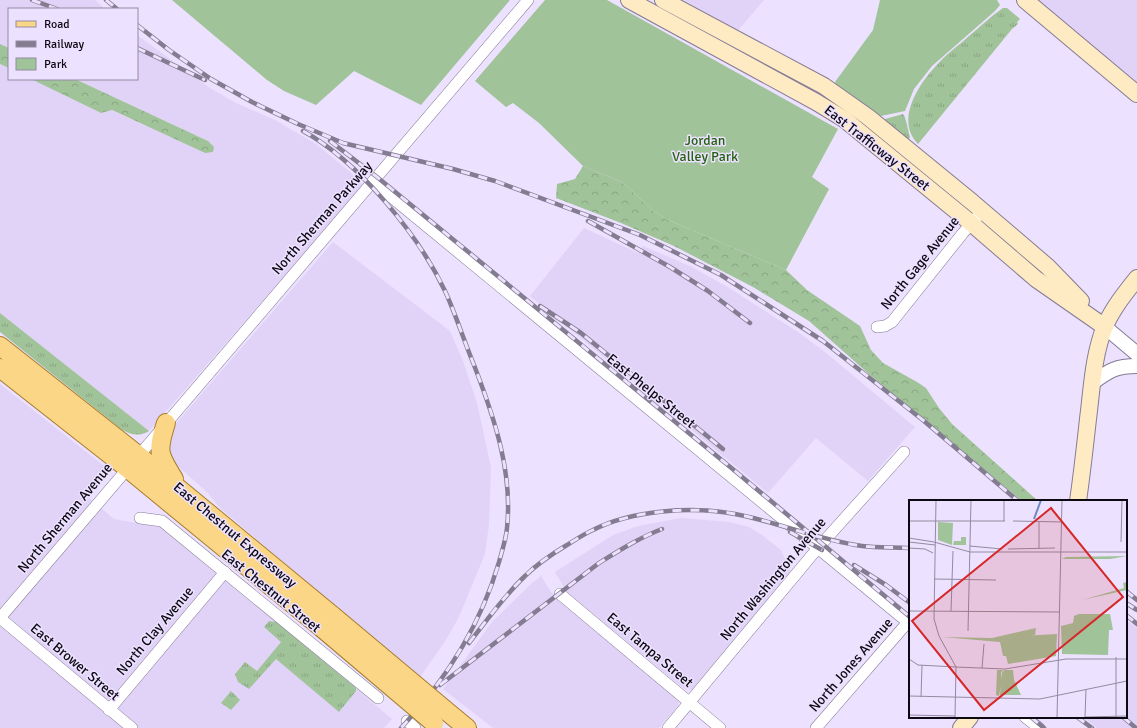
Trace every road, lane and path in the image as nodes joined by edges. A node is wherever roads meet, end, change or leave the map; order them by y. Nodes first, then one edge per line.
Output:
1 (528, 0) edge
2 (629, 0) edge
3 (663, 0) edge
4 (1025, 0) edge
5 (1137, 94) edge
6 (373, 182) junction
7 (982, 211) junction
8 (971, 223) junction
9 (1137, 278) edge
10 (877, 327) dead end
11 (1105, 327) junction
12 (0, 346) edge
13 (1137, 354) edge
14 (1137, 366) edge
15 (0, 368) edge
16 (1092, 383) junction
17 (166, 423) junction
18 (904, 452) dead end
19 (132, 462) junction
20 (181, 490) junction
21 (1078, 500) edge
22 (140, 518) dead end
23 (817, 549) junction
24 (224, 572) junction
25 (560, 594) dead end
26 (0, 618) edge
27 (328, 622) junction
28 (909, 623) edge
29 (378, 698) dead end
30 (690, 703) junction
31 (109, 710) junction
32 (969, 718) edge
33 (1026, 718) edge
34 (440, 720) edge
35 (132, 728) edge
36 (467, 728) edge
37 (668, 728) edge
38 (720, 728) edge
39 (816, 728) edge
40 (961, 728) edge
41 (1039, 728) edge

1 - 6 street, North Sherman Parkway
2 - 8 main road, East Trafficway Street
3 - 7 main road, East Trafficway Street
4 - 5 main road
6 - 17 street, North Sherman Parkway
6 - 23 street, East Phelps Street
7 - 8 street, North Gage Avenue
7 - 11 main road, East Trafficway Street
8 - 10 street, North Gage Avenue
8 - 11 main road, East Trafficway Street
9 - 11 main road
11 - 13 street, East Trafficway Street
11 - 16 main road
12 - 19 main road, East Chestnut Expressway
14 - 16 street
15 - 19 main road, East Chestnut Expressway
16 - 21 main road
17 - 19 street, North Sherman Parkway
17 - 20 main road
18 - 23 street, North Washington Avenue
19 - 20 main road, East Chestnut Expressway
19 - 26 street, North Sherman Avenue
19 - 27 main road, East Chestnut Expressway
20 - 27 main road, East Chestnut Expressway
22 - 24 street, East Chestnut Street
23 - 28 street, East Phelps Street
23 - 30 street, North Washington Avenue
24 - 29 street, East Chestnut Street
24 - 31 street, North Clay Avenue
25 - 30 street, East Tampa Street
26 - 31 street, East Brower Street
27 - 34 main road, East Chestnut Expressway, bridge
28 - 39 street, North Jones Avenue
30 - 37 street, North Washington Avenue
30 - 38 street, East Tampa Street
31 - 35 street, East Brower Street
32 - 40 main road
33 - 41 street
34 - 36 main road, East Chestnut Expressway

